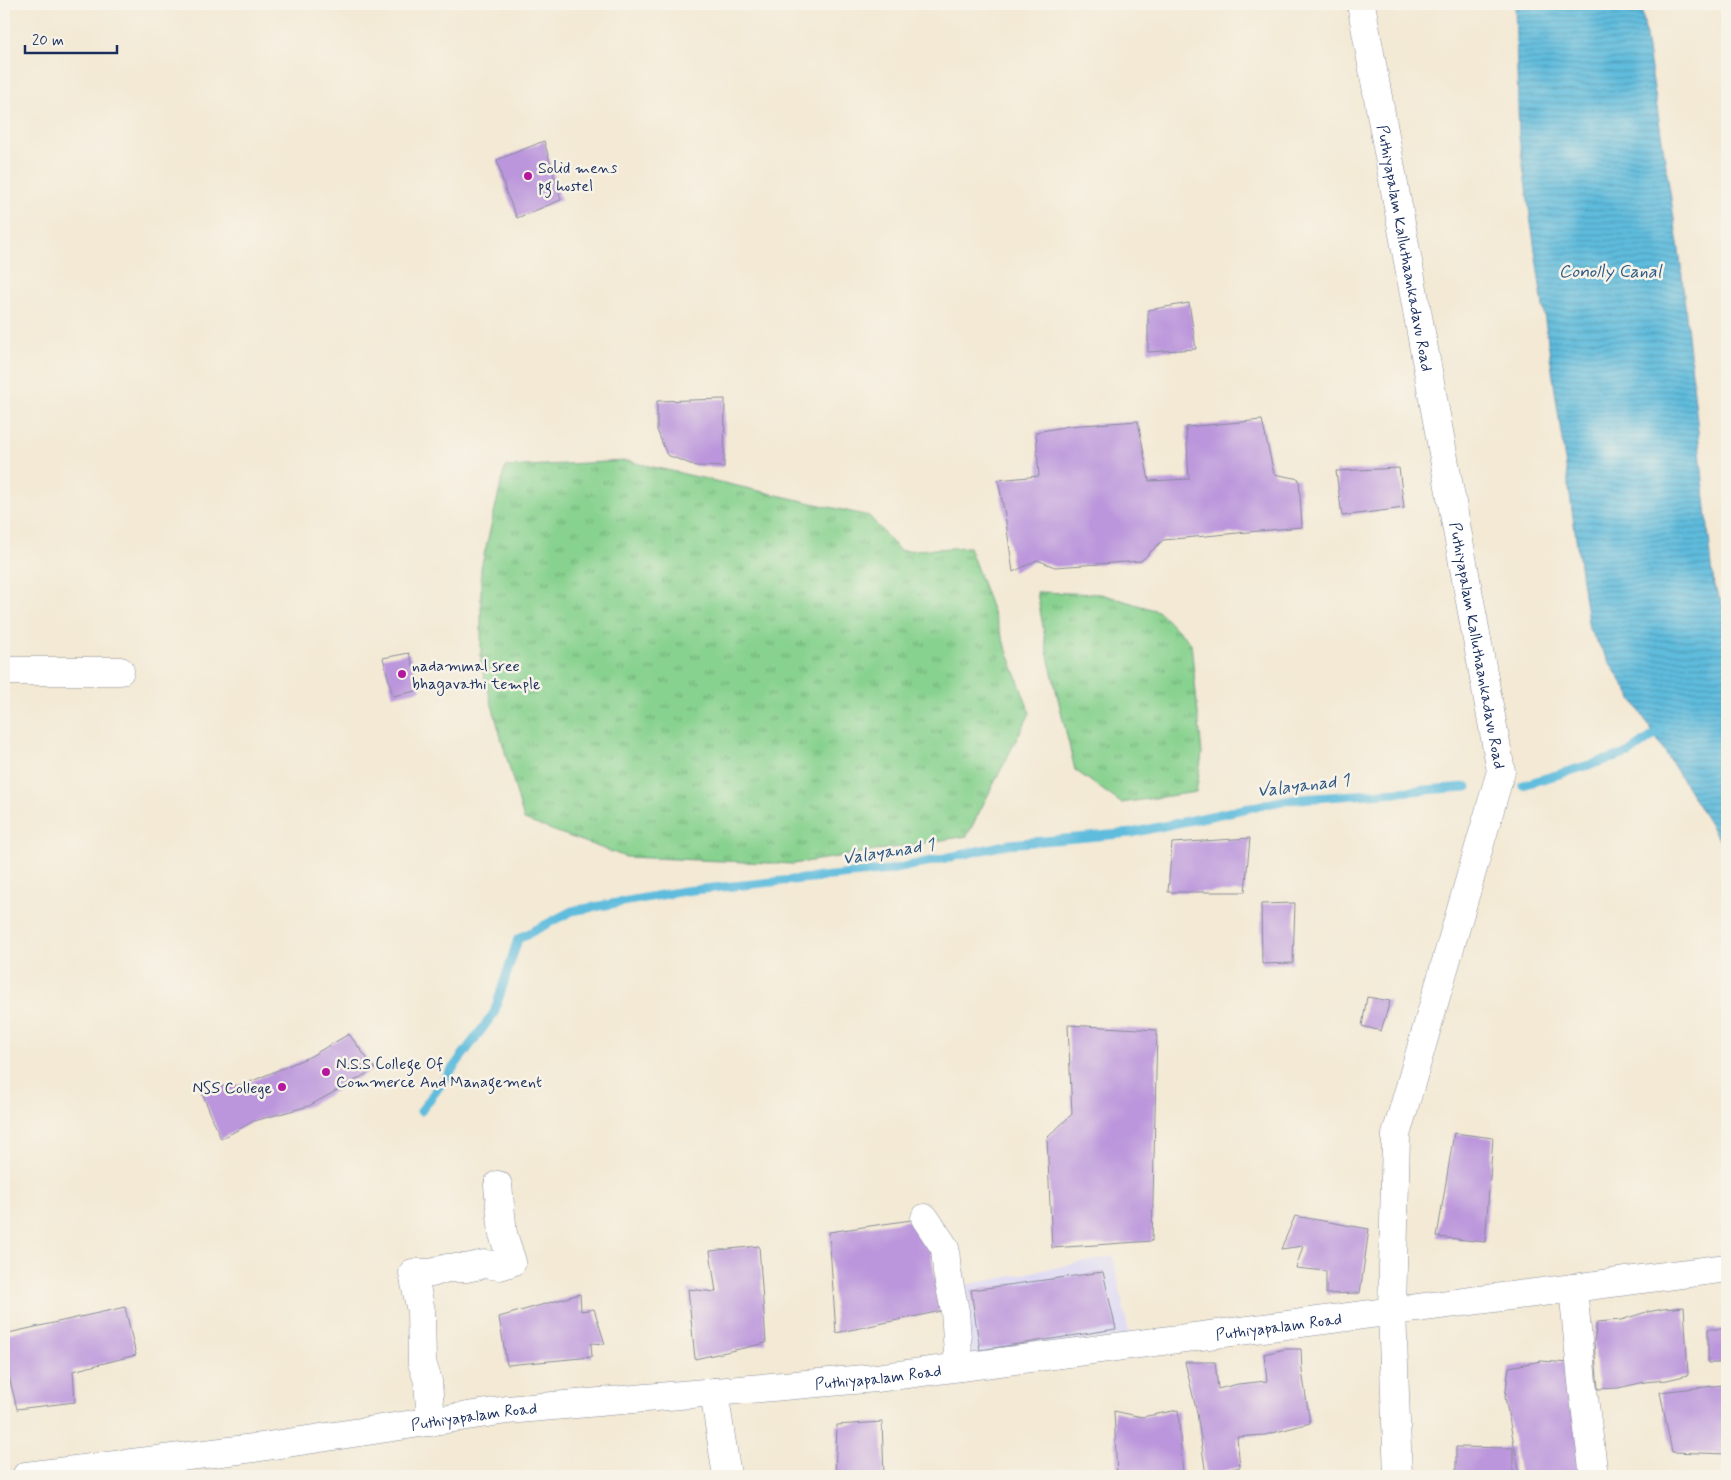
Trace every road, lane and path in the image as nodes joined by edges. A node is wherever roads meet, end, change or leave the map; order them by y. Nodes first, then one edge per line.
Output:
1 (1361, 4) edge
2 (4, 671) edge
3 (120, 671) dead end
4 (498, 1184) dead end
5 (925, 1218) dead end
6 (1727, 1268) edge
7 (1573, 1288) junction
8 (1392, 1311) junction
9 (959, 1367) junction
10 (714, 1392) junction
11 (431, 1422) junction
12 (26, 1476) edge
13 (728, 1476) edge
14 (1398, 1476) edge
15 (1594, 1476) edge

1 - 8 street, Puthiyapalam Kalluthaankadavu Road
2 - 3 street
4 - 11 street
5 - 9 street
6 - 7 street, Puthiyapalam Road
7 - 8 street, Puthiyapalam Road
7 - 15 street
8 - 9 street, Puthiyapalam Road
8 - 14 street, Puthiyapalam Kalluthaankadavu Road
9 - 10 street, Puthiyapalam Road
10 - 11 street, Puthiyapalam Road
10 - 13 street
11 - 12 street, Puthiyapalam Road

